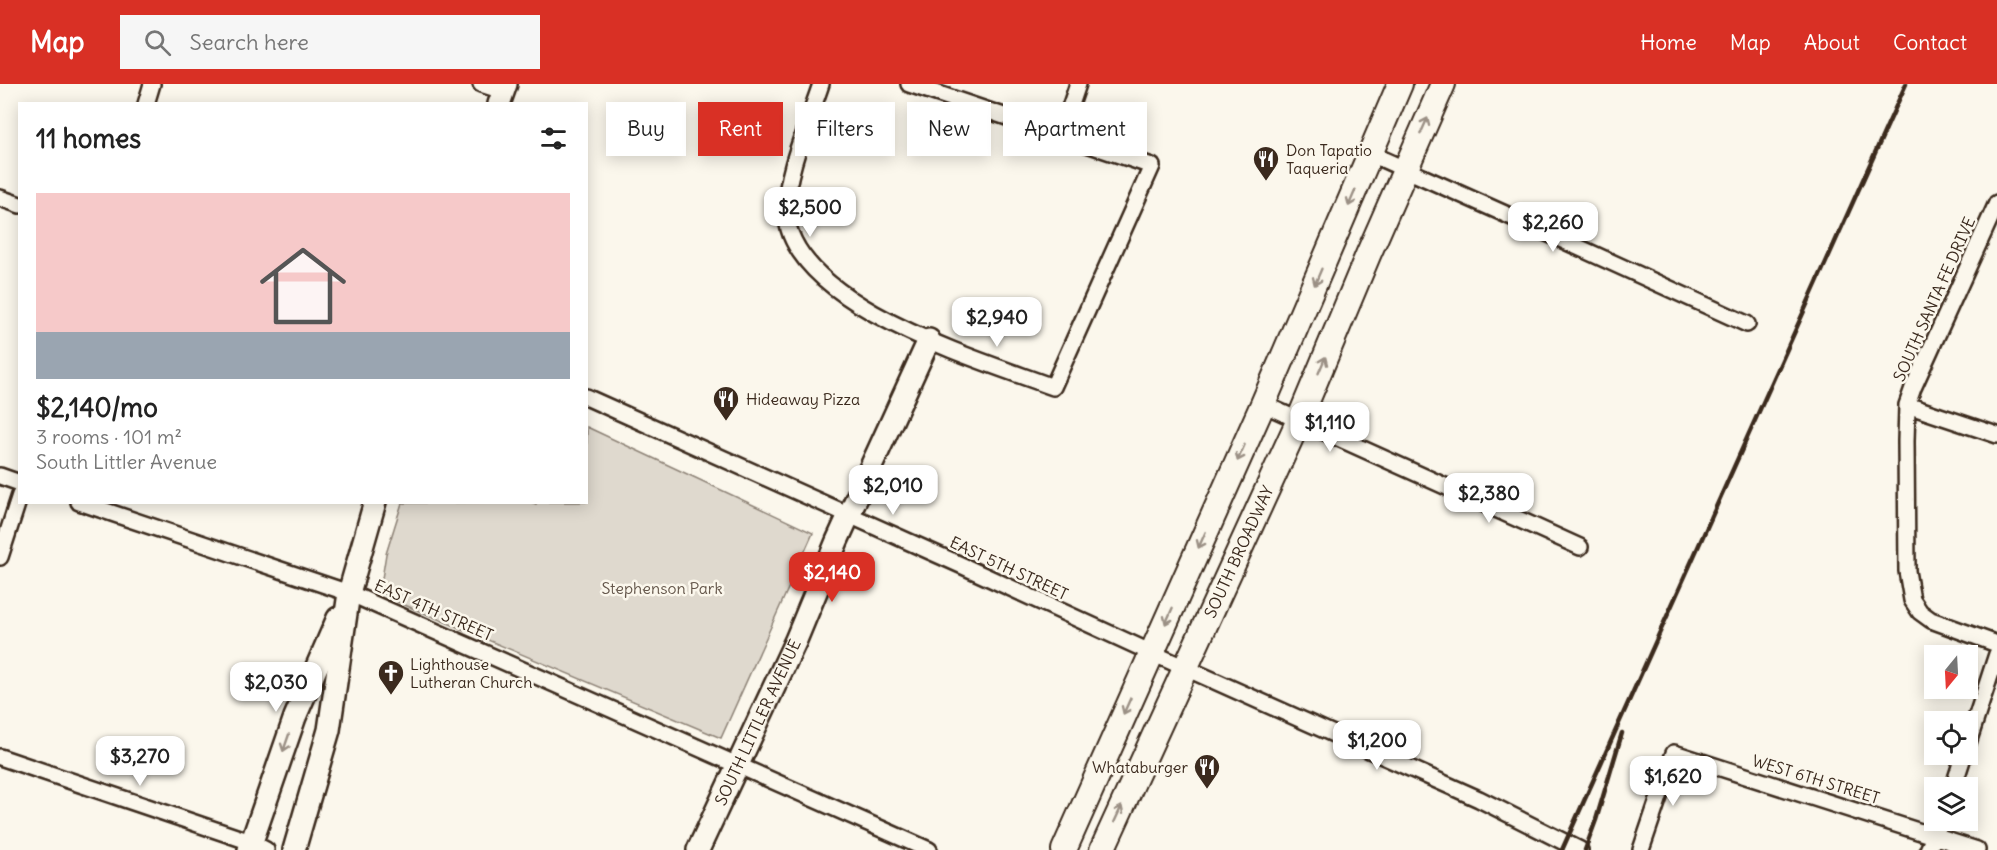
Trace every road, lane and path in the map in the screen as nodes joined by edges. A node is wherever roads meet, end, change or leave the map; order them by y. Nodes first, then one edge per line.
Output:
1 (152, 84) edge
2 (481, 84) edge
3 (822, 84) edge
4 (909, 84) edge
5 (1078, 84) edge
6 (1401, 84) edge
7 (1443, 84) edge
8 (502, 93) edge
9 (147, 102) edge
10 (1072, 102) edge
11 (1003, 115) edge
12 (1371, 154) junction
13 (1124, 156) edge
14 (1405, 169) junction
15 (0, 198) edge
16 (1997, 203) edge
17 (18, 204) edge
18 (1994, 220) edge
19 (1747, 324) dead end
20 (929, 340) junction
21 (588, 398) edge
22 (1263, 404) junction
23 (1908, 405) junction
24 (1299, 420) junction
25 (1997, 435) edge
26 (0, 476) edge
27 (18, 482) edge
28 (18, 501) edge
29 (85, 504) edge
30 (374, 504) edge
31 (850, 515) junction
32 (1580, 548) dead end
33 (0, 557) edge
34 (349, 593) junction
35 (1997, 644) edge
36 (1152, 653) junction
37 (1997, 654) edge
38 (1186, 667) junction
39 (1978, 712) edge
40 (0, 756) edge
41 (737, 765) junction
42 (1931, 843) edge
43 (256, 847) edge
44 (294, 850) edge
45 (698, 850) edge
46 (929, 850) edge
47 (1064, 850) edge
48 (1102, 850) edge
49 (1580, 850) edge
50 (1641, 850) edge
51 (1977, 850) edge

1 - 9 street
2 - 8 street
3 - 20 street
4 - 11 street
5 - 10 street
6 - 12 main road
14 -> 7 main road, SOUTH BROADWAY
12 - 14 street
12 -> 22 main road
13 - 20 street
14 - 19 street
24 -> 14 main road, SOUTH BROADWAY
15 - 17 street
16 - 18 street, SOUTH SANTA FE DRIVE
18 - 23 street, SOUTH SANTA FE DRIVE
20 - 31 main road, SOUTH LITTLER AVENUE
21 - 31 street, EAST 5TH STREET
22 - 24 street
22 -> 36 main road
23 - 25 street
23 - 35 street, SOUTH SANTA FE DRIVE
24 - 32 street
24 - 38 main road, SOUTH BROADWAY
26 - 27 street
28 - 33 street
29 - 34 street, EAST 4TH STREET
30 - 34 main road
31 - 36 street, EAST 5TH STREET
31 - 41 main road, SOUTH LITTLER AVENUE
34 - 41 street, EAST 4TH STREET
34 -> 43 main road
34 - 44 main road
36 - 38 street, EAST 5TH STREET
36 -> 47 main road
37 - 39 street
48 -> 38 main road, SOUTH BROADWAY
38 - 49 street, EAST 5TH STREET
40 - 43 street
41 - 45 main road, SOUTH LITTLER AVENUE
41 - 46 street, EAST 4TH STREET
42 - 50 street, WEST 6TH STREET
42 - 51 street, WEST 6TH STREET

